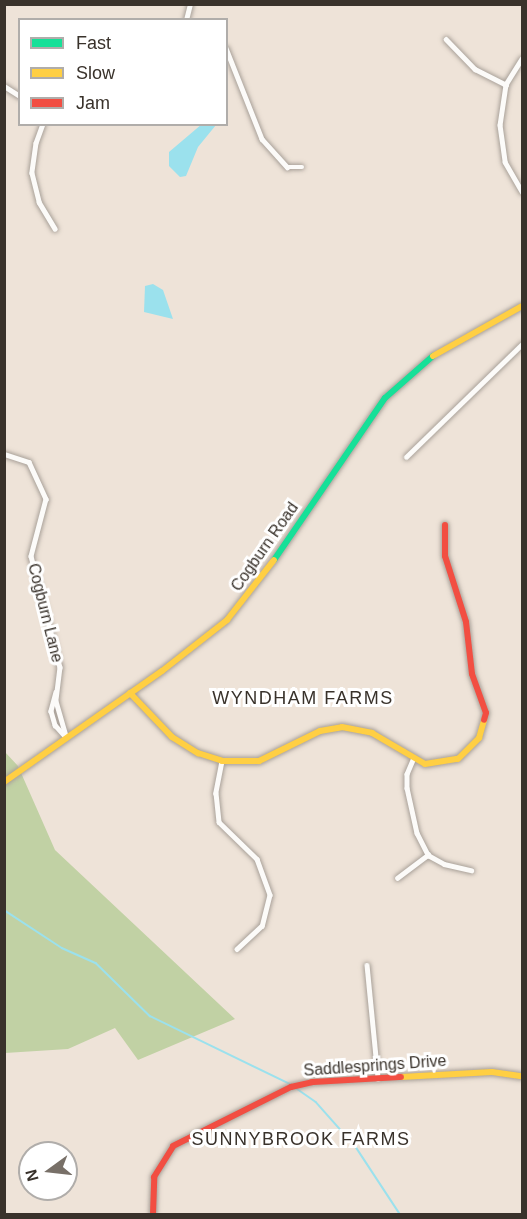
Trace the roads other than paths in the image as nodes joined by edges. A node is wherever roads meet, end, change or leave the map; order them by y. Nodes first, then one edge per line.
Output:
1 (446, 39) dead end
2 (228, 53) edge
3 (522, 59) edge
4 (506, 85) junction
5 (4, 86) edge
6 (18, 95) edge
7 (42, 126) edge
8 (302, 167) dead end
9 (522, 192) edge
10 (55, 229) dead end
11 (522, 306) edge
12 (522, 344) edge
13 (4, 454) edge
14 (406, 457) dead end
15 (445, 525) dead end
16 (130, 693) junction
17 (66, 736) junction
18 (413, 760) junction
19 (222, 761) junction
20 (4, 782) edge
21 (428, 855) junction
22 (471, 870) dead end
23 (397, 878) dead end
24 (237, 949) dead end
25 (367, 965) dead end
26 (522, 1076) edge
27 (378, 1078) junction
28 (153, 1215) edge

1 - 4 street
2 - 8 street
3 - 4 street
4 - 9 street
5 - 6 street
7 - 10 street
11 - 16 street, Cogburn Road
12 - 14 street
13 - 17 street, Cogburn Lane
15 - 18 street
16 - 17 street, Cogburn Road
16 - 19 street
17 - 20 street, Cogburn Road
18 - 19 street
18 - 21 street
19 - 24 street
21 - 22 street
21 - 23 street
25 - 27 street
26 - 27 street, Saddlesprings Drive
27 - 28 street, Saddlesprings Drive

